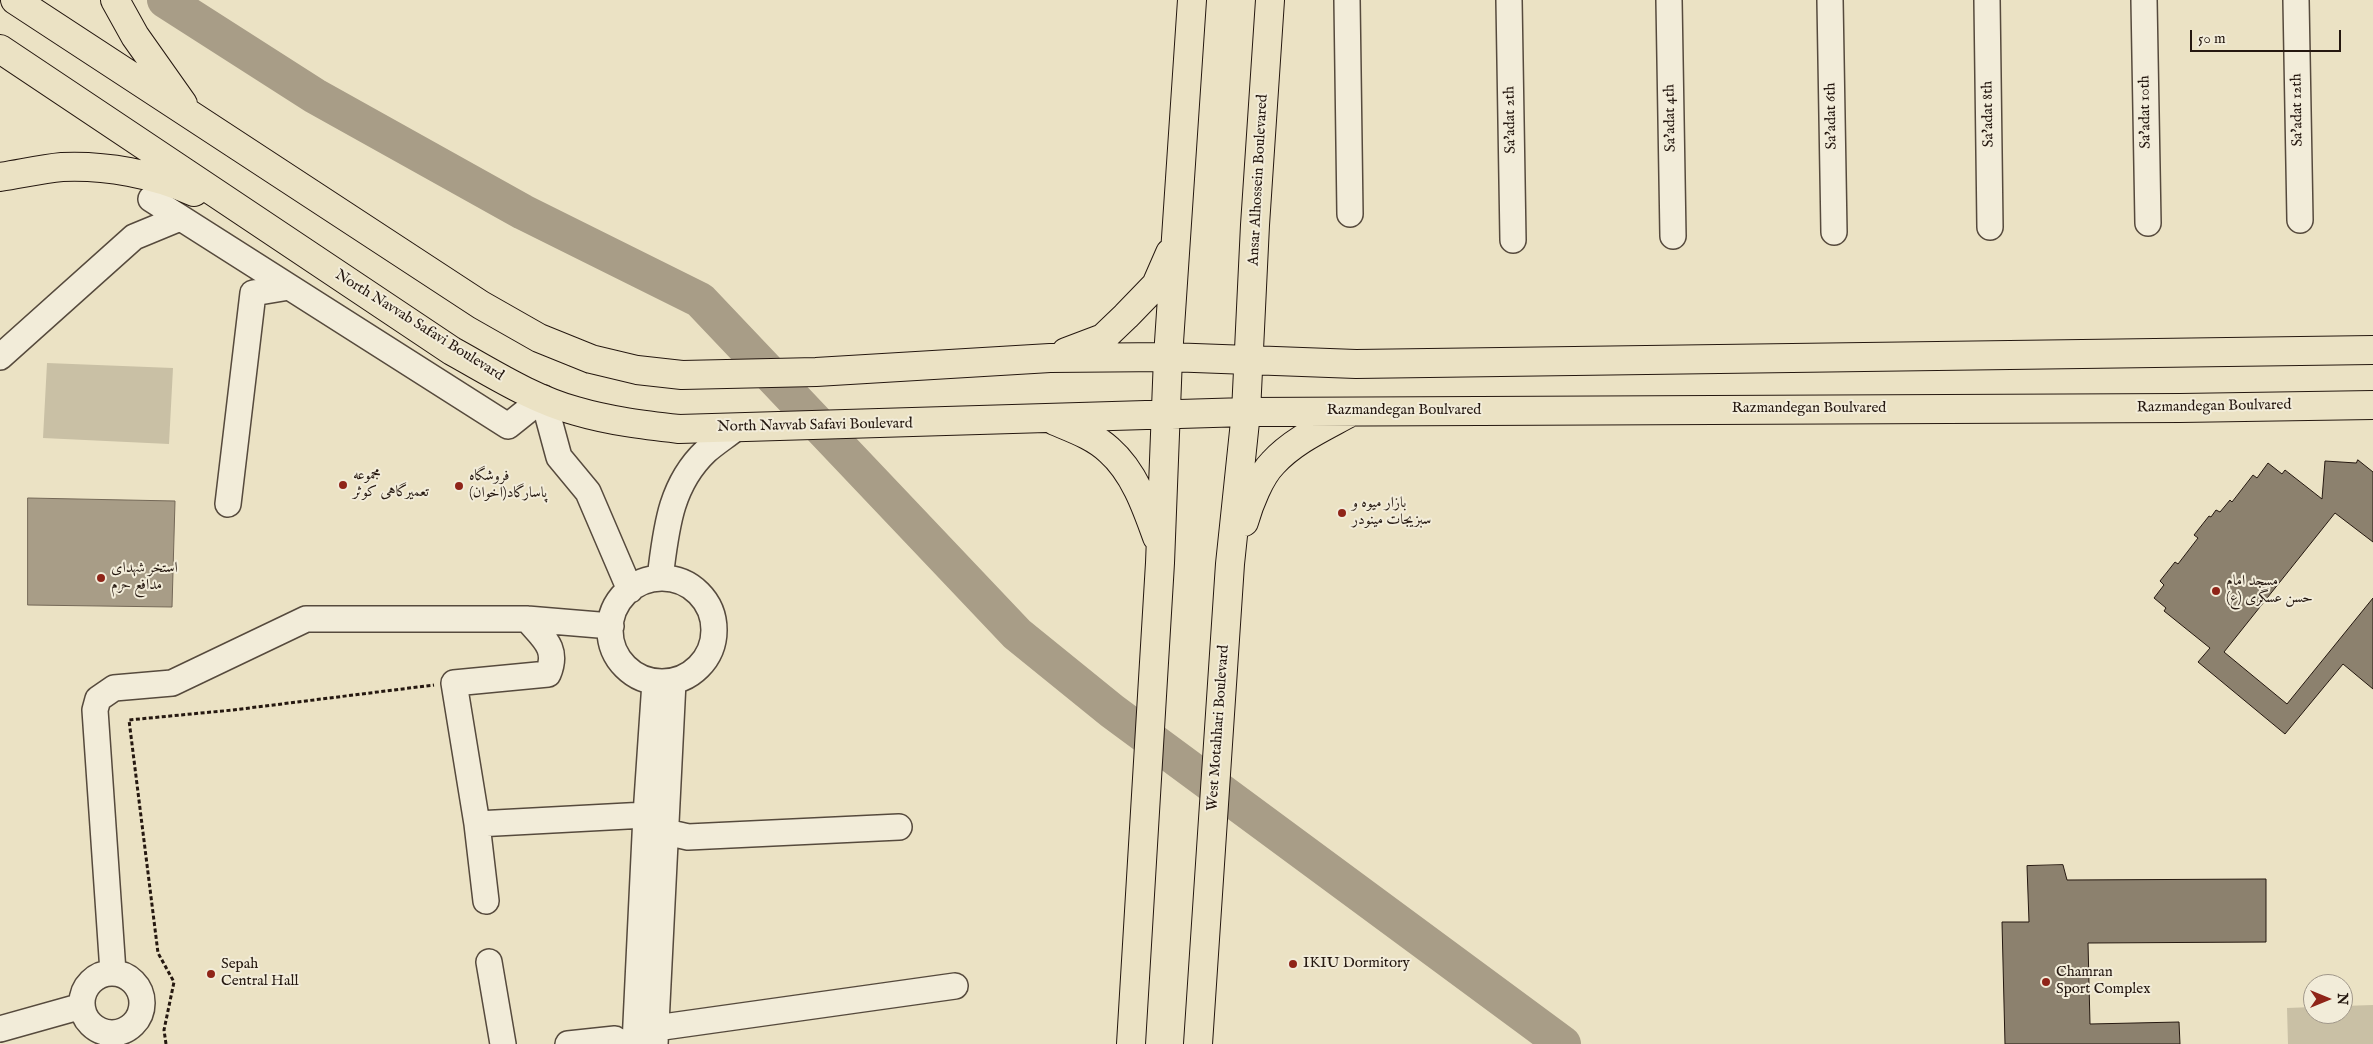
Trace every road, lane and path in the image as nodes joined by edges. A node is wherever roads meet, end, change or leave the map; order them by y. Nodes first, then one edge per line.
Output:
1 (15, 0) edge
2 (116, 0) edge
3 (1192, 0) edge
4 (1270, 0) edge
5 (1347, 0) edge
6 (1509, 0) edge
7 (1670, 0) edge
8 (1830, 0) edge
9 (1987, 0) edge
10 (2144, 0) edge
11 (2296, 0) edge
12 (0, 50) edge
13 (192, 117) junction
14 (0, 177) edge
15 (151, 200) dead end
16 (1350, 214) dead end
17 (1179, 217) junction
18 (180, 218) junction
19 (252, 218) junction
20 (2300, 220) dead end
21 (2148, 223) dead end
22 (1990, 228) dead end
23 (1834, 232) dead end
24 (1674, 236) dead end
25 (1513, 240) dead end
26 (288, 287) junction
27 (2373, 350) edge
28 (0, 357) edge
29 (1168, 357) junction
30 (1050, 358) junction
31 (1247, 359) junction
32 (543, 398) junction
33 (2373, 405) edge
34 (1353, 411) junction
35 (1246, 412) junction
36 (1166, 416) junction
37 (1049, 418) junction
38 (736, 428) junction
39 (228, 504) dead end
40 (1160, 548) junction
41 (1230, 564) junction
42 (660, 578) junction
43 (630, 590) junction
44 (527, 619) junction
45 (611, 626) junction
46 (664, 682) junction
47 (454, 683) junction
48 (646, 815) junction
49 (477, 824) junction
50 (899, 827) dead end
51 (666, 832) junction
52 (486, 901) dead end
53 (489, 962) dead end
54 (113, 972) junction
55 (955, 986) dead end
56 (82, 1006) junction
57 (0, 1029) edge
58 (127, 1037) edge
59 (640, 1037) edge
60 (166, 1044) edge
61 (503, 1044) edge
62 (568, 1044) edge
63 (1131, 1044) edge
64 (1198, 1044) edge

1 - 13 main road
2 - 13 main road
3 - 17 main road
4 - 31 main road, Ansar Alhossein Boulevared
5 - 16 street
6 - 25 street, Sa'adat 2th
7 - 24 street, Sa'adat 4th
8 - 23 street, Sa'adat 6th
9 - 22 street, Sa'adat 8th
10 - 21 street, Sa'adat 10th
11 - 20 street, Sa'adat 12th
12 - 19 main road, North Navvab Safavi Boulevard
13 - 30 main road
14 - 19 main road
15 - 18 street
17 - 29 main road
17 - 30 main road
18 - 26 street
18 - 28 street
19 - 32 main road, North Navvab Safavi Boulevard
26 - 32 street
26 - 39 street
27 - 31 main road
29 - 30 main road
29 - 31 main road
29 - 36 main road
31 - 35 main road, Ansar Alhossein Boulevared
32 - 38 main road, North Navvab Safavi Boulevard
32 - 43 street
33 - 34 main road, Razmandegan Boulvared
34 - 35 main road, Razmandegan Boulvared
34 - 41 main road
35 - 36 main road, Razmandegan Boulvared
35 - 41 main road, West Motahhari Boulevard
36 - 37 main road, North Navvab Safavi Boulevard
36 - 40 main road
37 - 38 main road, North Navvab Safavi Boulevard
37 - 40 main road
38 - 42 street
40 - 63 main road
41 - 64 main road, West Motahhari Boulevard
42 - 43 street
42 - 46 street
43 - 45 street
44 - 45 street
44 - 47 street
44 - 54 street
45 - 46 street
46 - 48 street
46 - 51 street
47 - 49 street
47 - 60 path
48 - 49 street
48 - 51 street
48 - 59 street
49 - 52 street
50 - 51 street
51 - 59 street
53 - 61 street
54 - 56 street
54 - 58 street
55 - 59 street
56 - 57 street
56 - 58 street
59 - 62 street

